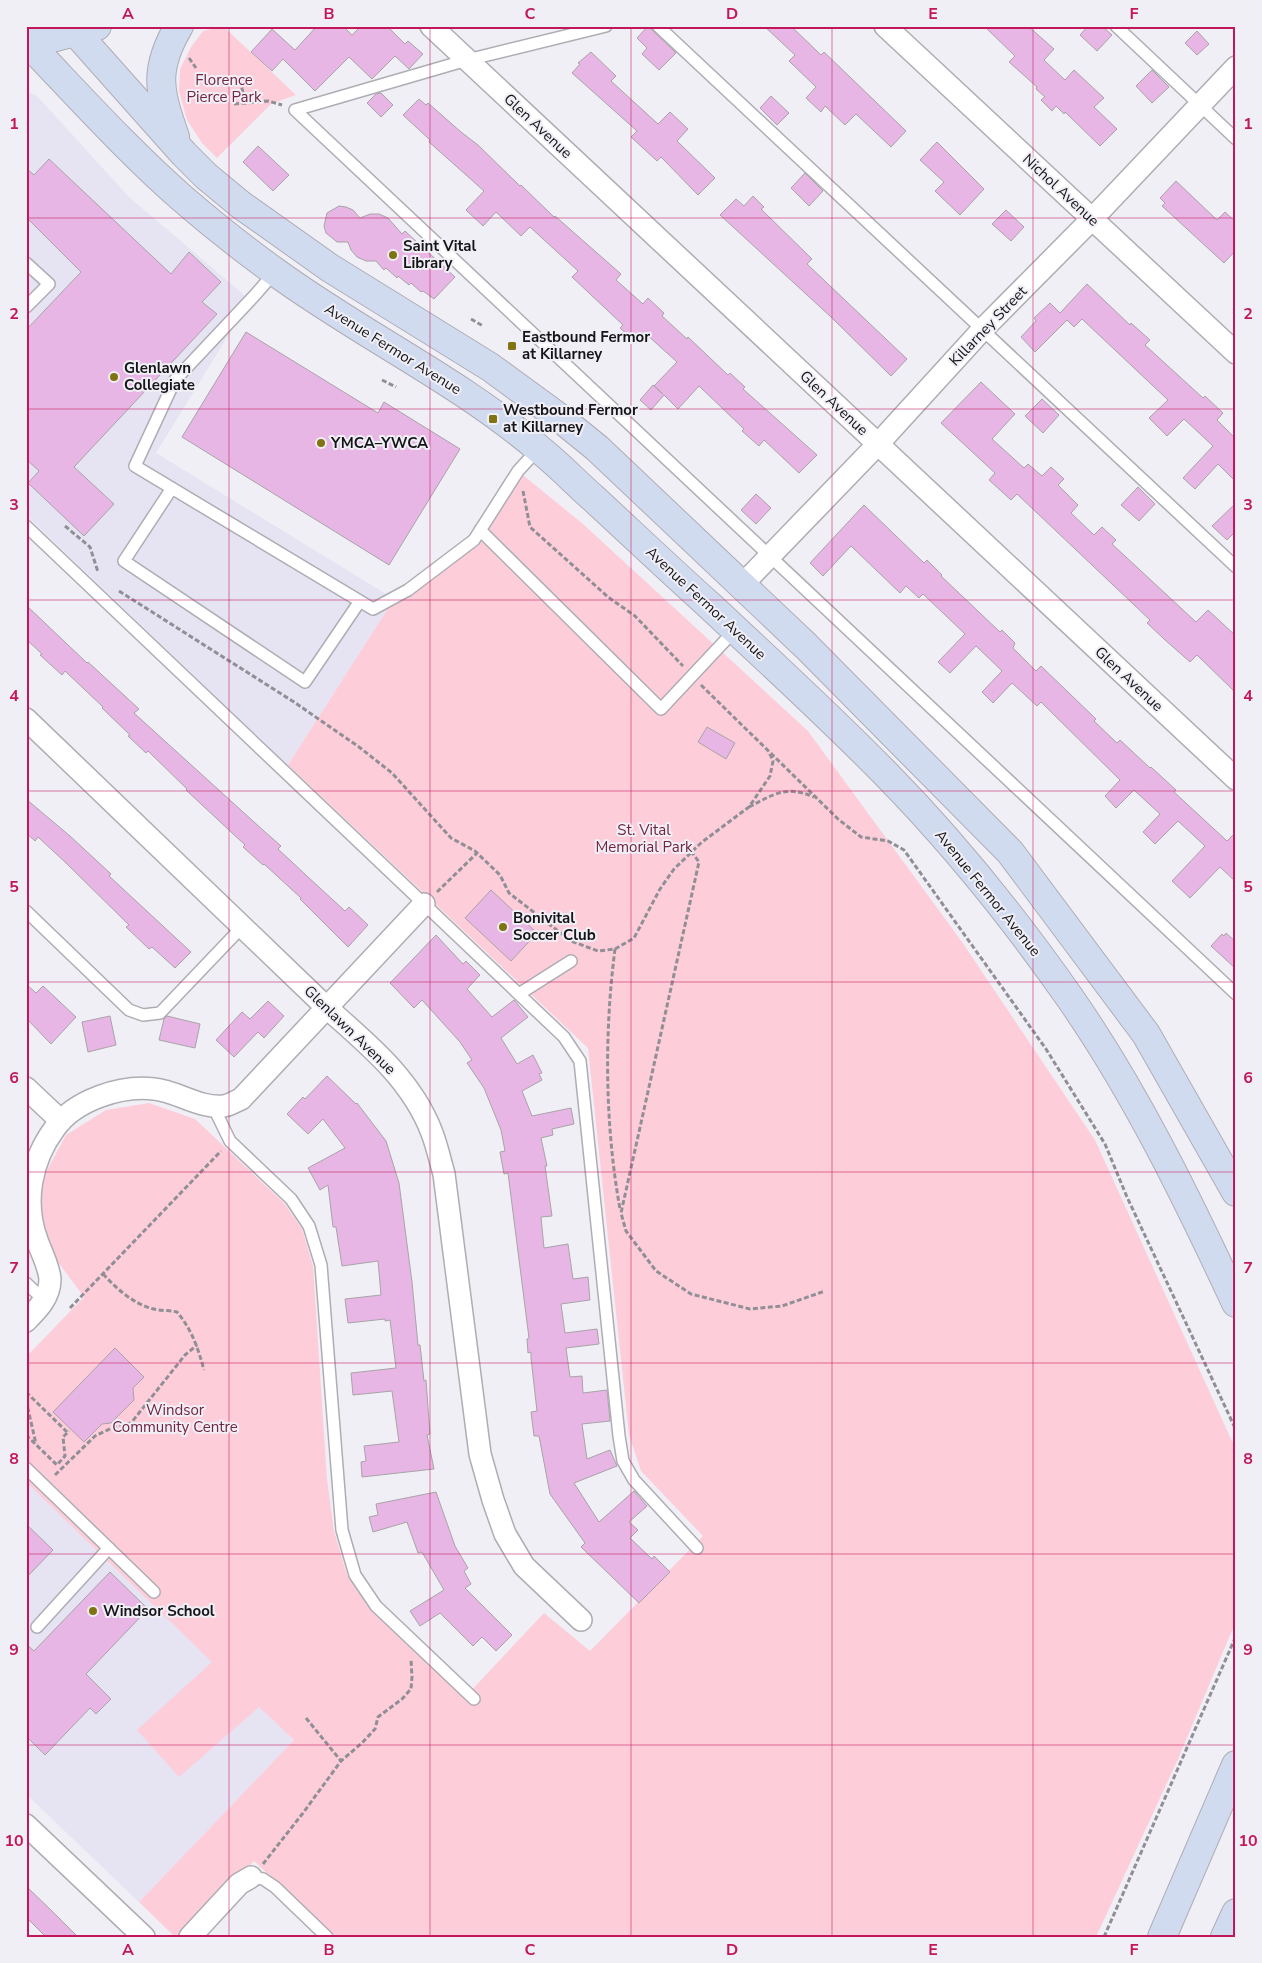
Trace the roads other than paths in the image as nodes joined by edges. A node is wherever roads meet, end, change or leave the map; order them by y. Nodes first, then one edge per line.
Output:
1 (179, 26) edge
2 (431, 26) edge
3 (606, 26) edge
4 (658, 26) edge
5 (885, 26) edge
6 (1116, 26) edge
7 (81, 28) edge
8 (27, 43) edge
9 (467, 60) junction
10 (1236, 67) edge
11 (1199, 105) junction
12 (1236, 139) edge
13 (184, 154) junction
14 (1092, 218) junction
15 (26, 263) edge
16 (275, 272) junction
17 (26, 307) edge
18 (982, 330) junction
19 (1236, 353) edge
20 (878, 444) junction
21 (539, 448) junction
22 (172, 488) junction
23 (26, 526) edge
24 (480, 530) junction
25 (769, 555) junction
26 (1236, 567) edge
27 (741, 586) junction
28 (360, 601) junction
29 (736, 630) junction
30 (26, 719) edge
31 (1236, 779) edge
32 (424, 904) junction
33 (26, 911) edge
34 (243, 926) junction
35 (571, 961) dead end
36 (519, 994) junction
37 (1236, 994) edge
38 (1116, 996) junction
39 (1073, 1002) junction
40 (327, 1008) junction
41 (26, 1088) edge
42 (213, 1106) junction
43 (61, 1121) junction
44 (1235, 1190) edge
45 (26, 1283) edge
46 (45, 1301) junction
47 (1236, 1302) edge
48 (26, 1321) edge
49 (26, 1468) edge
50 (109, 1548) junction
51 (697, 1548) dead end
52 (154, 1592) dead end
53 (581, 1620) dead end
54 (37, 1627) dead end
55 (474, 1699) dead end
56 (1236, 1764) edge
57 (26, 1825) edge
58 (251, 1877) joint
59 (1236, 1913) edge
60 (144, 1937) edge
61 (190, 1937) edge
62 (327, 1937) edge
63 (1162, 1937) edge
64 (1225, 1937) edge

1 - 13 main road
2 - 9 street, Glen Avenue
3 - 9 lane
4 - 18 lane
5 - 14 street, Nichol Avenue
6 - 11 lane
7 - 8 main road
7 - 13 main road
8 - 16 main road, Avenue Fermor Avenue
9 - 20 street, Glen Avenue
9 - 25 lane
10 - 11 street, Killarney Street
11 - 12 lane
11 - 14 street, Killarney Street
13 - 27 main road
14 - 18 street, Killarney Street
14 - 19 street, Nichol Avenue
15 - 17 lane
16 - 21 main road, Avenue Fermor Avenue
16 - 22 lane
18 - 20 street, Killarney Street
18 - 26 lane
20 - 25 street, Killarney Street
20 - 31 street, Glen Avenue
21 - 24 lane
21 - 29 main road, Avenue Fermor Avenue
22 - 28 lane
22 - 28 lane
23 - 32 lane
24 - 28 lane
24 - 29 lane
25 - 27 street, Killarney Street
25 - 37 lane
27 - 38 main road
29 - 39 main road, Avenue Fermor Avenue
30 - 34 street, Glenlawn Avenue
32 - 36 lane
32 - 40 street
33 - 34 lane
34 - 40 street, Glenlawn Avenue
35 - 36 lane
36 - 51 lane
38 - 39 main road
38 - 44 main road
39 - 47 main road, Avenue Fermor Avenue
40 - 42 street
40 - 53 street, Glenlawn Avenue
41 - 43 street
42 - 43 street
42 - 55 lane
43 - 46 street
45 - 46 lane
46 - 48 street
49 - 50 lane
50 - 52 lane
50 - 54 lane
56 - 63 main road
57 - 60 street
58 - 61 street
58 - 62 lane
59 - 64 main road

